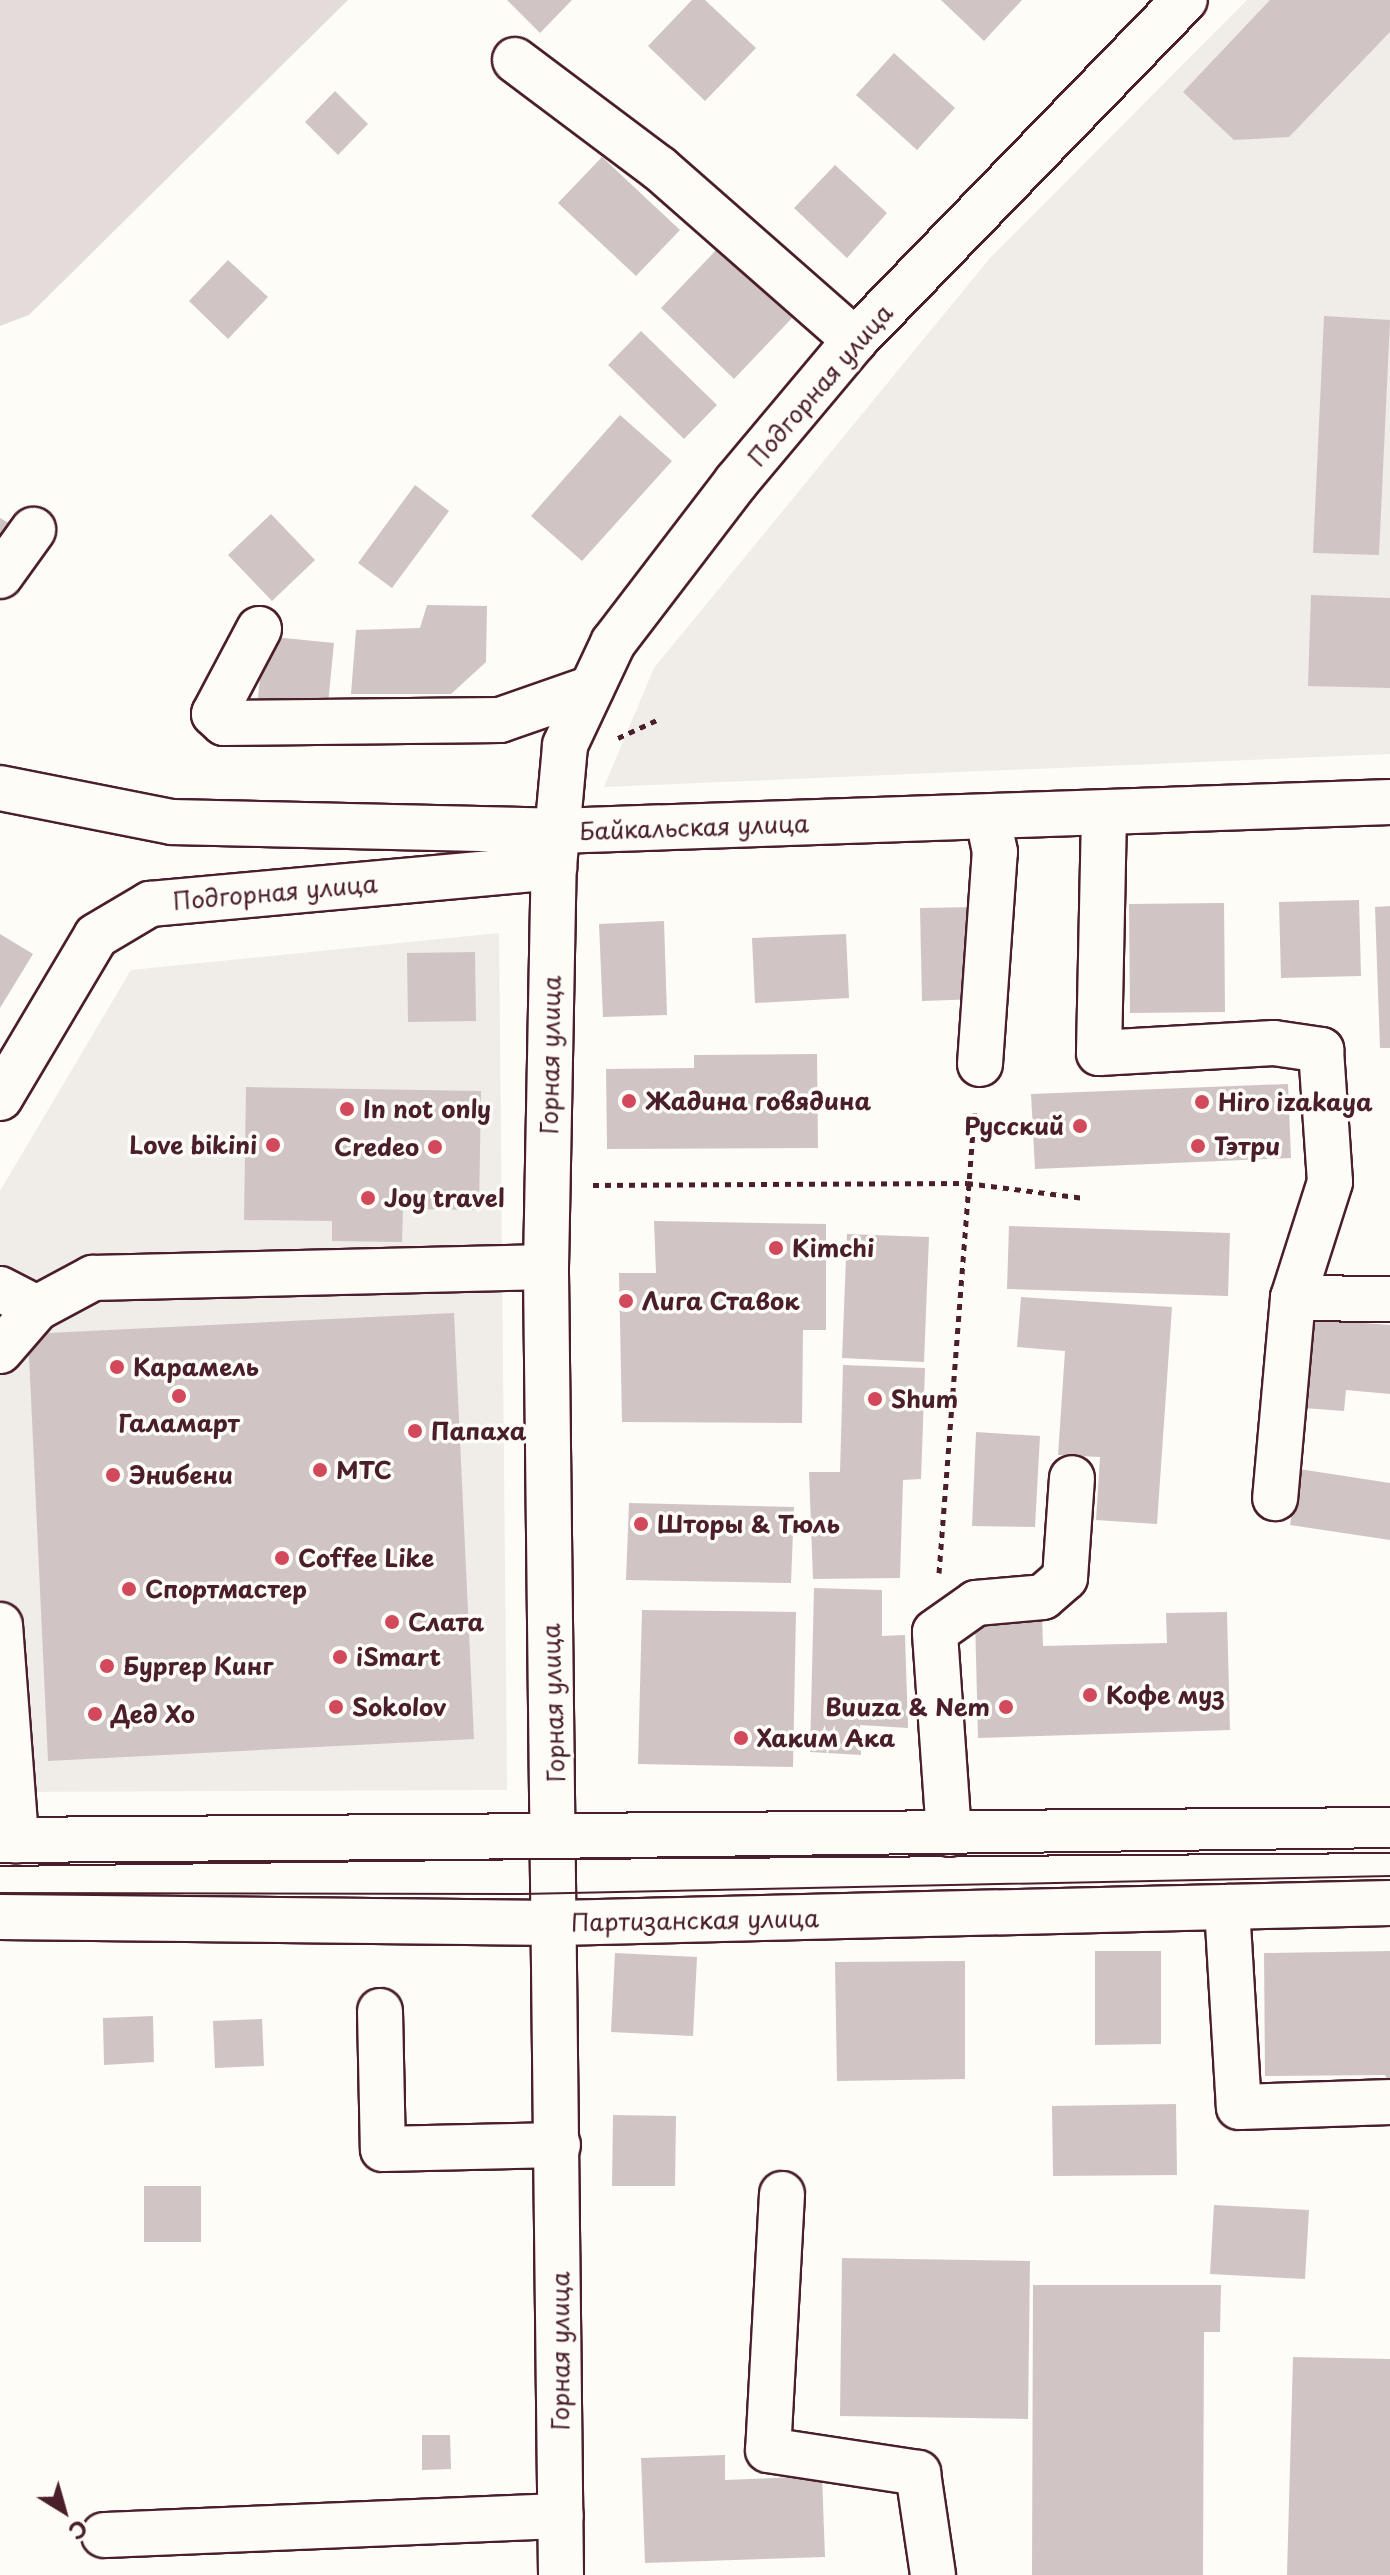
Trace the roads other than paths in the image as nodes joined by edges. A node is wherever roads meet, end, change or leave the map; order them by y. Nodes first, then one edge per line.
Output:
1 (1185, 0) edge
2 (515, 60) dead end
3 (855, 340) junction
4 (33, 530) dead end
5 (0, 576) edge
6 (259, 629) dead end
7 (592, 688) junction
8 (0, 788) edge
9 (1390, 802) edge
10 (1104, 814) junction
11 (988, 818) junction
12 (556, 849) junction
13 (980, 1064) road end
14 (0, 1098) edge
15 (546, 1267) junction
16 (19, 1298) edge
17 (1293, 1298) junction
18 (1390, 1299) edge
19 (0, 1351) edge
20 (1072, 1478) dead end
21 (1275, 1498) dead end
22 (0, 1625) edge
23 (1390, 1830) edge
24 (949, 1834) junction
25 (557, 1838) junction
26 (8, 1840) edge
27 (1390, 1903) edge
28 (1227, 1907) junction
29 (0, 1917) edge
30 (557, 1923) junction
31 (380, 2011) dead end
32 (1390, 2102) edge
33 (558, 2145) junction
34 (782, 2194) dead end
35 (561, 2516) junction
36 (104, 2535) dead end
37 (561, 2575) edge
38 (933, 2575) edge

1 - 3 street, Подгорная улица
2 - 3 street
3 - 7 street, Подгорная улица
4 - 5 street
6 - 7 street
7 - 12 street, Подгорная улица
8 - 12 street, Байкальская улица
9 - 10 street, Байкальская улица
10 - 11 street, Байкальская улица
10 - 17 street
11 - 12 street, Байкальская улица
11 - 13 street
12 - 14 street, Подгорная улица
12 - 15 street, Горная улица
15 - 16 street
15 - 25 street, Горная улица
16 - 19 street
17 - 18 street
17 - 21 street
20 - 24 street
22 - 26 street
23 - 24 street
24 - 25 street
25 - 26 street
25 - 30 street, Горная улица
27 - 28 street, Партизанская улица
28 - 30 street, Партизанская улица
28 - 32 street
29 - 30 street, Партизанская улица
30 - 33 street, Горная улица
31 - 33 street
33 - 35 street, Горная улица
34 - 38 street
35 - 36 street
35 - 37 street, Горная улица

